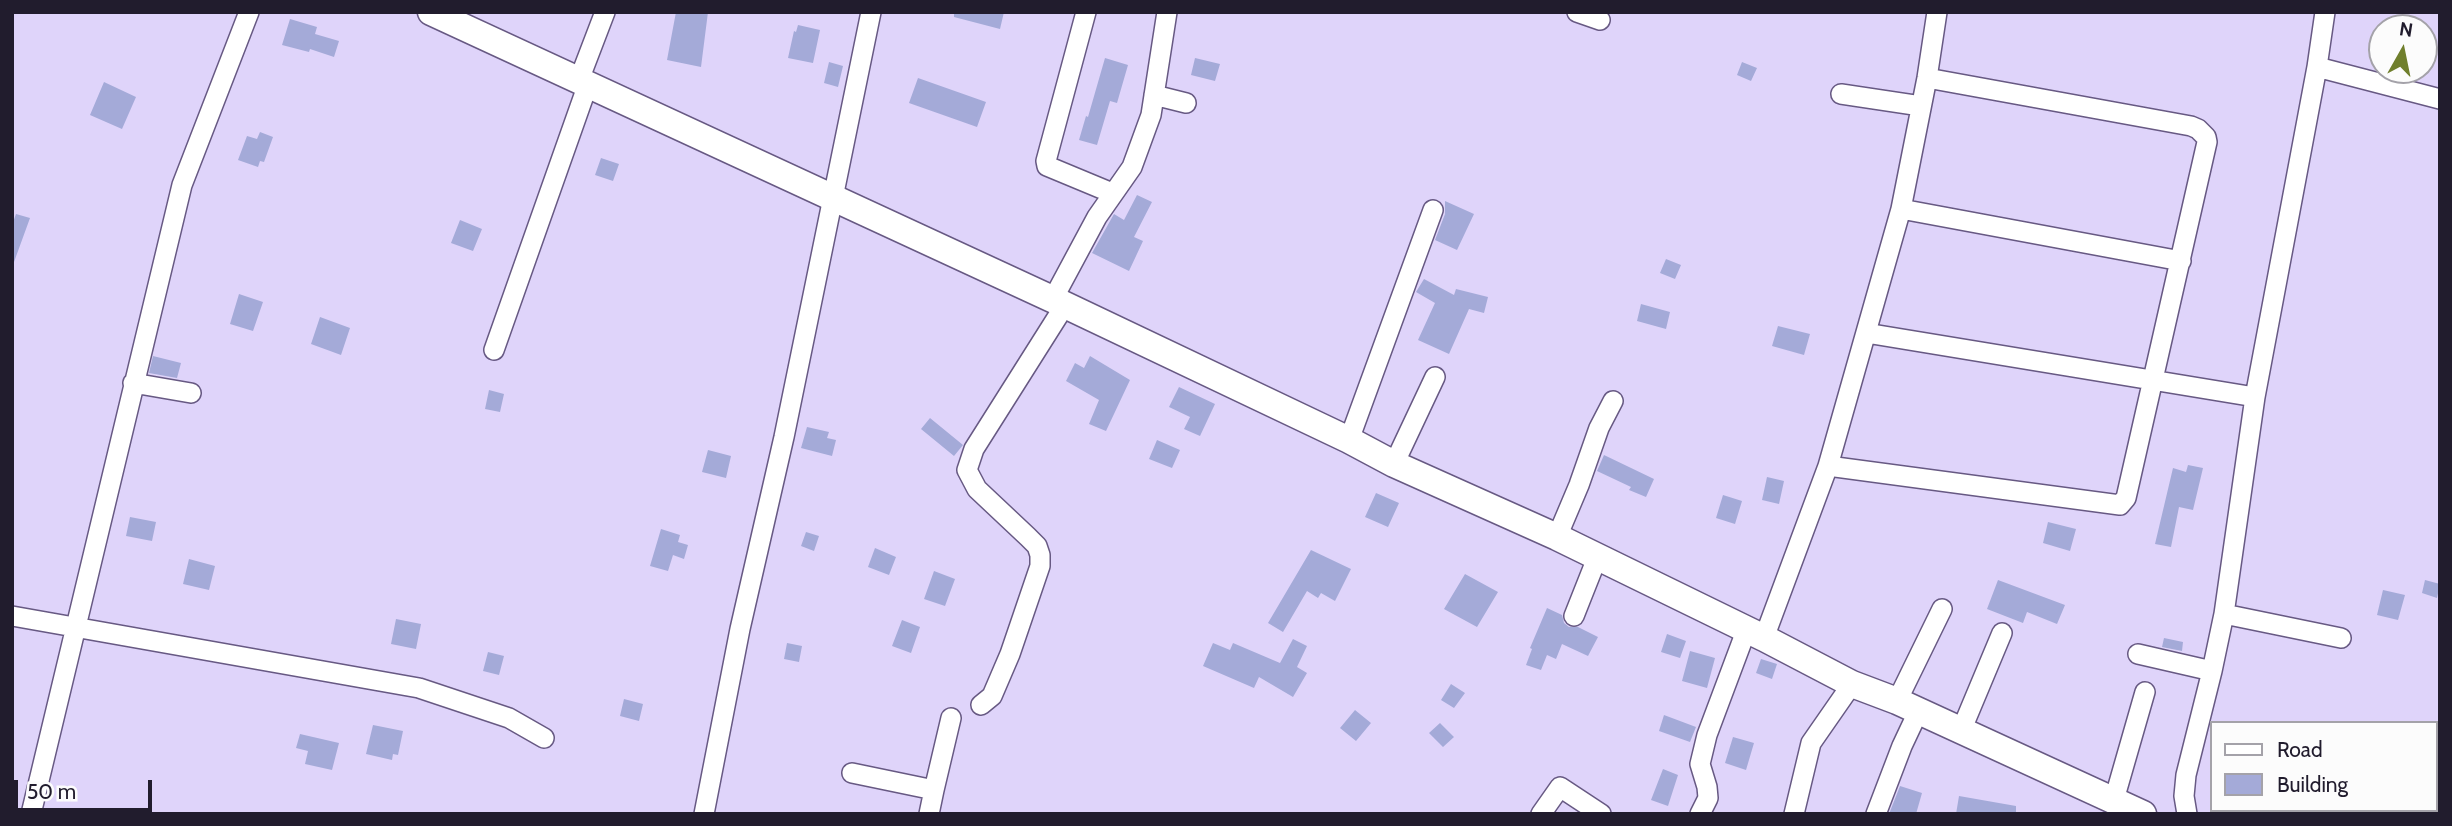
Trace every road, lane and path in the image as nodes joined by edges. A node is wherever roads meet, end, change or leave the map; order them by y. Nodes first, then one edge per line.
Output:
1 (249, 12) edge
2 (431, 12) edge
3 (605, 12) edge
4 (871, 12) edge
5 (1086, 12) edge
6 (1167, 12) edge
7 (1577, 12) edge
8 (1937, 12) edge
9 (2325, 12) edge
10 (1600, 20) dead end
11 (2318, 68) junction
12 (1927, 78) junction
13 (584, 82) junction
14 (1841, 94) dead end
15 (1154, 95) junction
16 (2440, 99) edge
17 (1186, 103) dead end
18 (1922, 106) junction
19 (1112, 192) junction
20 (834, 197) junction
21 (1901, 209) junction
22 (1433, 210) dead end
23 (2181, 261) junction
24 (1059, 302) junction
25 (1866, 333) junction
26 (494, 350) dead end
27 (1435, 377) dead end
28 (2154, 381) junction
29 (133, 383) junction
30 (191, 393) dead end
31 (2255, 397) junction
32 (1613, 401) dead end
33 (1349, 440) junction
34 (1394, 464) junction
35 (1828, 466) junction
36 (1556, 537) junction
37 (1597, 558) junction
38 (1942, 609) dead end
39 (2224, 614) junction
40 (12, 616) edge
41 (1574, 616) dead end
42 (76, 628) junction
43 (1755, 634) junction
44 (2002, 634) dead end
45 (2342, 638) dead end
46 (2138, 654) dead end
47 (2212, 671) junction
48 (1852, 684) junction
49 (2145, 692) dead end
50 (981, 705) dead end
51 (1907, 706) junction
52 (951, 718) dead end
53 (1961, 731) junction
54 (544, 738) dead end
55 (852, 774) dead end
56 (934, 790) junction
57 (2114, 800) junction
58 (31, 814) edge
59 (704, 814) edge
60 (929, 814) edge
61 (1541, 814) edge
62 (1601, 814) edge
63 (1700, 814) edge
64 (1794, 814) edge
65 (1876, 814) edge
66 (2143, 814) edge
67 (2186, 814) edge

1 - 29 street
2 - 13 street
3 - 13 street
4 - 20 street
5 - 19 street
6 - 15 street
7 - 10 street
8 - 12 street
9 - 11 street
11 - 16 street
11 - 31 street
12 - 18 street
12 - 23 street
13 - 20 street
13 - 26 street
14 - 18 street
15 - 17 street
15 - 19 street
18 - 21 street
19 - 24 street
20 - 24 street
20 - 59 street
21 - 23 street
21 - 25 street
22 - 33 street
23 - 28 street
24 - 33 street
24 - 50 street
25 - 28 street
25 - 35 street
27 - 34 street
28 - 31 street
28 - 35 street
29 - 30 street
29 - 42 street
31 - 39 street
32 - 36 street
33 - 34 street
34 - 36 street
35 - 43 street
36 - 37 street
37 - 41 street
37 - 43 street
38 - 51 street
39 - 45 street
39 - 47 street
40 - 42 street
42 - 54 street
42 - 58 street
43 - 48 street
43 - 63 street
44 - 53 street
46 - 47 street
47 - 67 street
48 - 51 street
48 - 64 street
49 - 57 street
51 - 53 street
51 - 65 street
52 - 56 street
53 - 57 street
55 - 56 street
56 - 60 street
57 - 66 street
61 - 62 street

